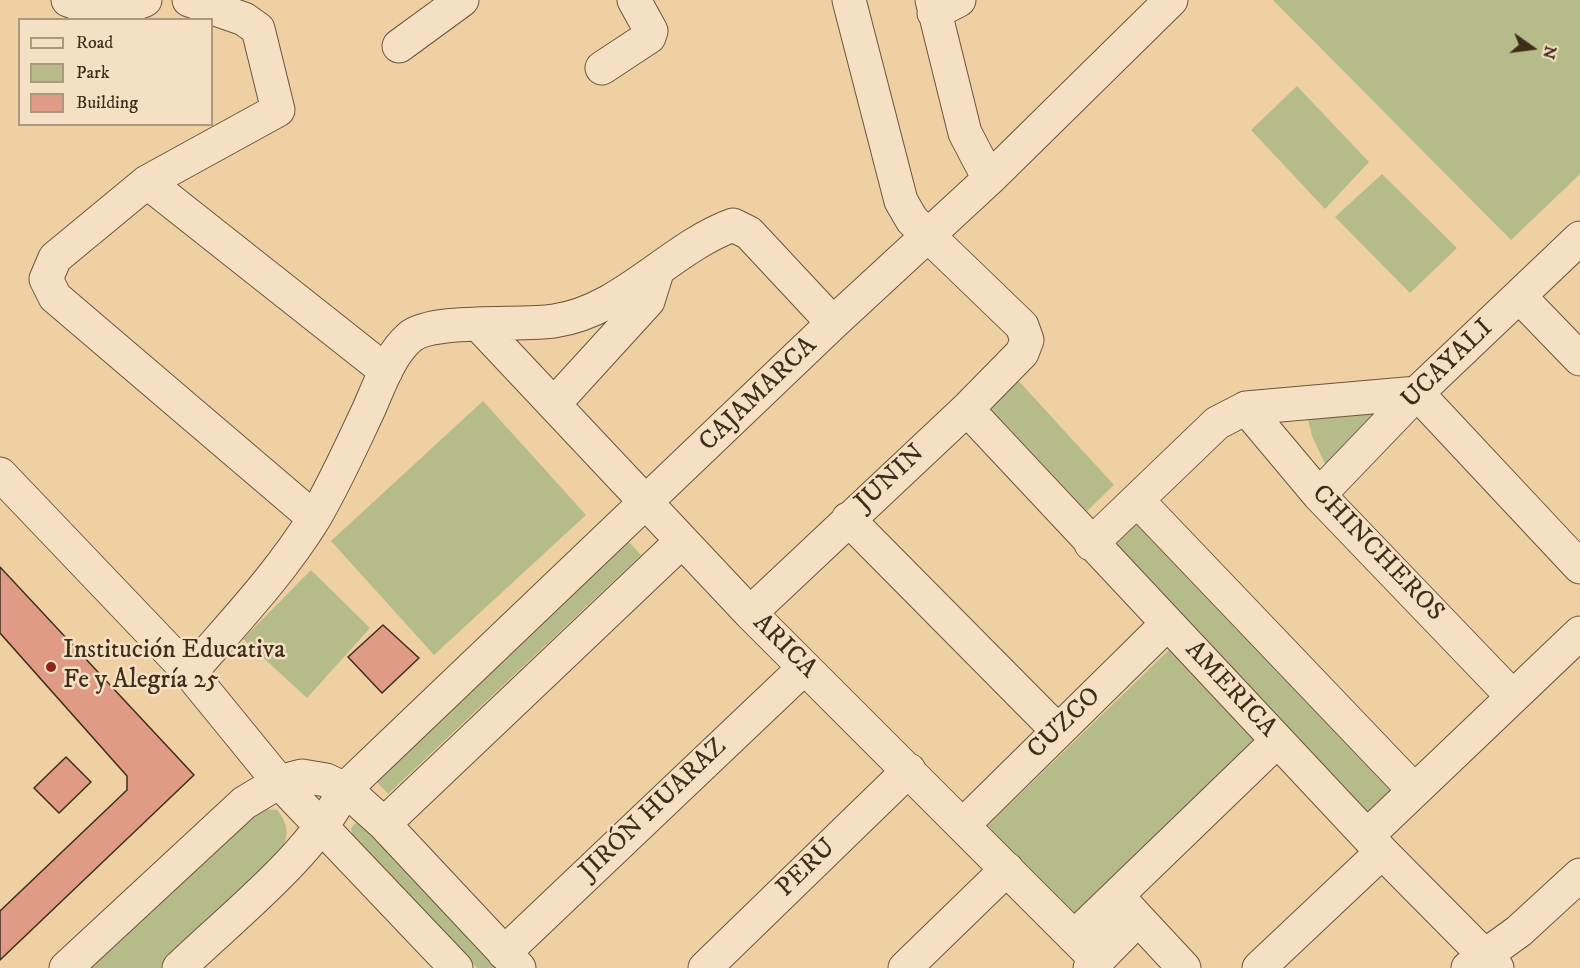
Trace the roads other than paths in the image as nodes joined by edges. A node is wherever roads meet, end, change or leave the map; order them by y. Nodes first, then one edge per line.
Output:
1 (68, 0) edge
2 (146, 0) edge
3 (189, 0) edge
4 (462, 0) edge
5 (634, 0) edge
6 (849, 0) edge
7 (1171, 0) edge
8 (942, 4) edge
9 (399, 46) dead end
10 (602, 68) dead end
11 (989, 179) junction
12 (147, 182) junction
13 (928, 235) junction
14 (1580, 238) edge
15 (657, 272) junction
16 (1519, 296) junction
17 (833, 323) junction
18 (479, 325) junction
19 (1580, 359) edge
20 (386, 372) junction
21 (1417, 393) junction
22 (554, 404) junction
23 (1246, 408) junction
24 (967, 409) junction
25 (0, 474) edge
26 (1319, 495) junction
27 (1137, 500) junction
28 (646, 503) junction
29 (314, 518) junction
30 (849, 519) junction
31 (682, 541) junction
32 (1091, 544) junction
33 (1580, 567) edge
34 (750, 613) junction
35 (1167, 624) junction
36 (1580, 633) edge
37 (804, 668) junction
38 (190, 673) junction
39 (1512, 696) junction
40 (1057, 730) junction
41 (1277, 741) junction
42 (909, 770) junction
43 (279, 782) junction
44 (345, 789) junction
45 (1413, 789) junction
46 (384, 824) junction
47 (963, 825) junction
48 (321, 827) junction
49 (1374, 844) junction
50 (1007, 869) junction
51 (1580, 875) edge
52 (1127, 907) junction
53 (1074, 938) junction
54 (511, 960) edge
55 (1094, 964) edge
56 (1484, 964) edge
57 (66, 968) edge
58 (179, 968) edge
59 (456, 968) edge
60 (705, 968) edge
61 (905, 968) edge
62 (1184, 968) edge
63 (1259, 968) edge

1 - 2 street
3 - 12 street
4 - 9 street
5 - 10 street
6 - 13 street
7 - 11 street, CAJAMARCA
8 - 11 street
11 - 13 street, CAJAMARCA
12 - 20 street
12 - 29 street
13 - 17 street, CAJAMARCA
13 - 24 street, JUNIN
14 - 16 street, UCAYALI
15 - 17 street
15 - 18 street
15 - 22 street
16 - 19 street
16 - 21 street, UCAYALI
17 - 28 street, CAJAMARCA
18 - 20 street
18 - 22 street, ARICA
20 - 29 street
21 - 23 street
21 - 26 street, UCAYALI
21 - 33 street
22 - 28 street, ARICA
23 - 26 street, CHINCHEROS
23 - 27 street
24 - 30 street, JUNIN
24 - 32 street, AMERICA
25 - 38 street
26 - 39 street, CHINCHEROS
27 - 32 street
27 - 45 street
28 - 31 street, ARICA
28 - 44 street, CAJAMARCA
29 - 38 street
30 - 34 street, JUNIN
30 - 40 street
31 - 34 street, ARICA
31 - 46 street
32 - 35 street, AMERICA
34 - 37 street, ARICA
35 - 40 street, CUZCO
35 - 41 street, AMERICA
36 - 39 street
37 - 42 street, ARICA
37 - 54 street, JIRÓN HUARAZ
38 - 43 street
39 - 45 street
40 - 47 street, CUZCO
41 - 49 street, AMERICA
41 - 52 street
42 - 47 street, ARICA
42 - 60 street, PERU
43 - 44 street
43 - 48 street
43 - 57 street
44 - 46 street
44 - 48 street, CAJAMARCA
45 - 49 street
46 - 54 street
47 - 50 street, ARICA
48 - 58 street, CAJAMARCA
48 - 59 street
49 - 56 street, AMERICA
49 - 63 street
50 - 53 street, ARICA
50 - 61 street
51 - 56 street
52 - 53 street
52 - 55 street
52 - 62 street
53 - 55 street, ARICA

